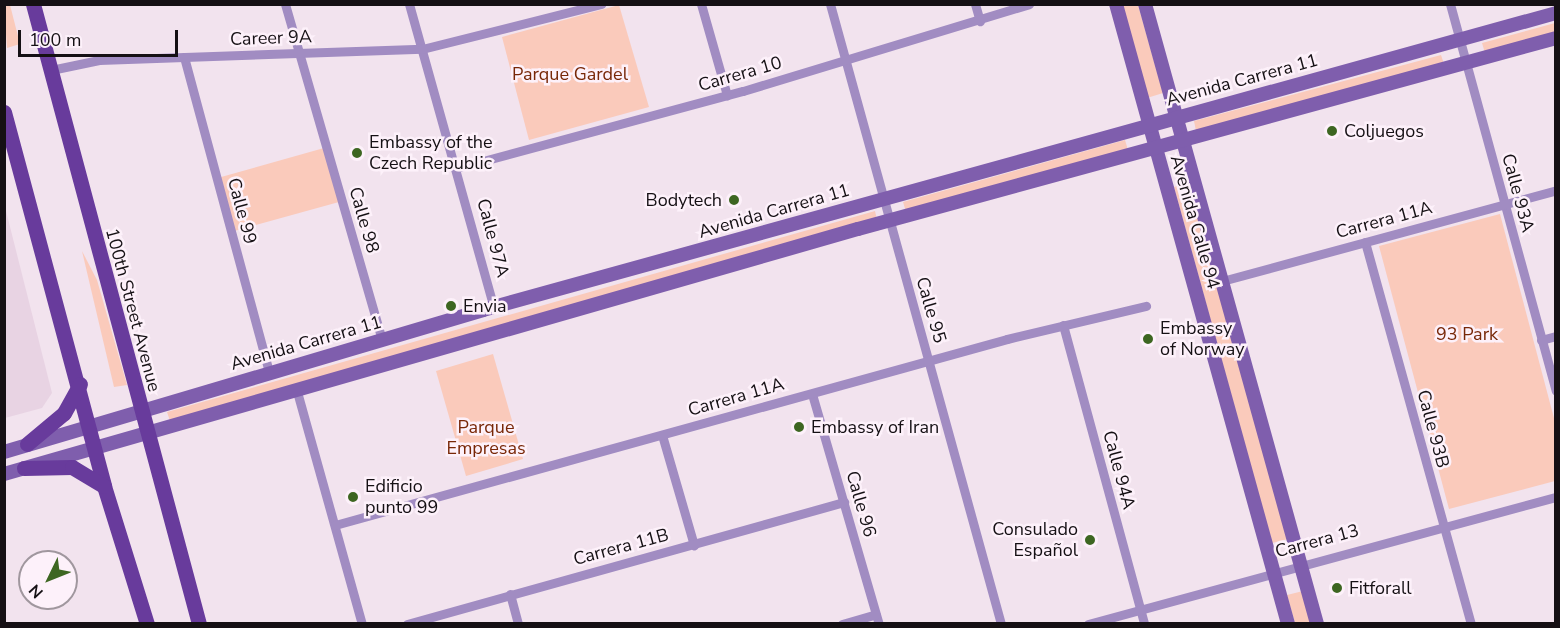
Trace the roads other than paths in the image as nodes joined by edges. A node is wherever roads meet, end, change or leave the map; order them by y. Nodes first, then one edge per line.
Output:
1 (33, 4) edge
2 (285, 4) edge
3 (409, 4) edge
4 (602, 4) edge
5 (701, 4) edge
6 (830, 4) edge
7 (975, 4) edge
8 (1029, 4) edge
9 (1116, 4) edge
10 (1145, 4) edge
11 (1450, 4) edge
12 (1556, 13) edge
13 (980, 21) junction
14 (1556, 38) edge
15 (1459, 40) junction
16 (422, 50) junction
17 (299, 54) junction
18 (184, 57) junction
19 (846, 60) junction
20 (1465, 63) junction
21 (51, 70) junction
22 (727, 95) junction
23 (4, 112) edge
24 (1176, 117) junction
25 (1149, 124) junction
26 (1182, 138) junction
27 (1155, 145) junction
28 (457, 168) junction
29 (1556, 190) edge
30 (883, 198) junction
31 (1504, 204) junction
32 (889, 220) junction
33 (1365, 242) junction
34 (1222, 281) junction
35 (1146, 306) dead end
36 (494, 308) junction
37 (1063, 325) junction
38 (1556, 336) edge
39 (382, 340) junction
40 (1541, 340) junction
41 (929, 362) junction
42 (269, 372) junction
43 (80, 384) junction
44 (297, 388) junction
45 (1556, 391) edge
46 (812, 394) junction
47 (140, 411) junction
48 (89, 426) junction
49 (145, 431) junction
50 (662, 435) junction
51 (27, 444) junction
52 (94, 447) junction
53 (4, 452) edge
54 (24, 468) junction
55 (4, 474) edge
56 (104, 486) junction
57 (1556, 497) edge
58 (844, 502) junction
59 (1442, 524) junction
60 (335, 525) junction
61 (694, 545) junction
62 (1300, 563) junction
63 (1273, 570) junction
64 (510, 594) junction
65 (1140, 608) junction
66 (877, 619) edge
67 (147, 624) edge
68 (199, 624) edge
69 (362, 624) edge
70 (407, 624) edge
71 (518, 624) edge
72 (842, 624) edge
73 (1001, 624) edge
74 (1088, 624) edge
75 (1144, 624) edge
76 (1288, 624) edge
77 (1317, 624) edge
78 (1471, 624) edge

1 - 21 main road, 100th Street Avenue
2 - 17 street, Calle 98
3 - 16 street, Calle 97A
4 - 16 street, Career 9A
5 - 22 street
6 - 19 street, Calle 95
7 - 13 street
8 - 13 street, Carrera 10
9 - 25 main road, Avenida Calle 94
10 - 24 main road, Avenida Calle 94
11 - 15 street, Calle 93A
12 - 15 main road, Avenida Carrera 11
13 - 19 street, Carrera 10
14 - 20 main road
15 - 20 street, Calle 93A
15 - 24 main road, Avenida Carrera 11
16 - 17 street, Career 9A
16 - 28 street, Calle 97A
17 - 18 street, Career 9A
17 - 39 street, Calle 98
18 - 21 street, Career 9A
18 - 42 street, Calle 99
19 - 22 street, Carrera 10
19 - 30 street, Calle 95
20 - 26 main road
20 - 31 street, Calle 93A
21 - 47 main road, 100th Street Avenue
22 - 28 street, Carrera 10
23 - 43 main road
24 - 25 main road, Avenida Carrera 11
24 - 26 main road, Avenida Calle 94
25 - 27 main road, Avenida Calle 94
25 - 30 main road, Avenida Carrera 11
26 - 27 main road
26 - 34 main road, Avenida Calle 94
27 - 32 main road
27 - 63 main road, Avenida Calle 94
28 - 36 street, Calle 97A
29 - 31 street, Carrera 11A
30 - 32 street, Calle 95
30 - 36 main road, Avenida Carrera 11
31 - 33 street, Carrera 11A
31 - 40 street, Calle 93A
32 - 41 street, Calle 95
32 - 44 main road
33 - 34 street, Carrera 11A
33 - 59 street, Calle 93B
34 - 62 main road, Avenida Calle 94
35 - 37 street, Carrera 11A
36 - 39 main road, Avenida Carrera 11
37 - 41 street, Carrera 11A
37 - 65 street, Calle 94A
38 - 40 street
39 - 42 main road, Avenida Carrera 11
40 - 45 street, Calle 93A
41 - 46 street, Carrera 11A
41 - 73 street, Calle 95
42 - 47 main road, Avenida Carrera 11
43 - 48 main road
43 - 51 main road
44 - 49 main road
44 - 60 street
46 - 50 street, Carrera 11A
46 - 58 street, Calle 96
47 - 48 main road, Avenida Carrera 11
47 - 49 main road, 100th Street Avenue
48 - 51 main road, Avenida Carrera 11
48 - 52 main road
49 - 52 main road
49 - 68 main road, 100th Street Avenue
50 - 60 street, Carrera 11A
50 - 61 street
51 - 53 main road, Avenida Carrera 11
52 - 54 main road
52 - 56 main road
54 - 55 main road
54 - 56 main road
56 - 67 main road
57 - 59 street, Carrera 13
58 - 61 street, Carrera 11B
58 - 66 street, Calle 96
59 - 62 street, Carrera 13
59 - 78 street, Calle 93B
60 - 69 street
61 - 64 street, Carrera 11B
62 - 63 street, Carrera 13
62 - 77 main road, Avenida Calle 94
63 - 65 street, Carrera 13
63 - 76 main road, Avenida Calle 94
64 - 70 street, Carrera 11B
64 - 71 street
65 - 74 street, Carrera 13
65 - 75 street, Calle 94A
66 - 72 street

